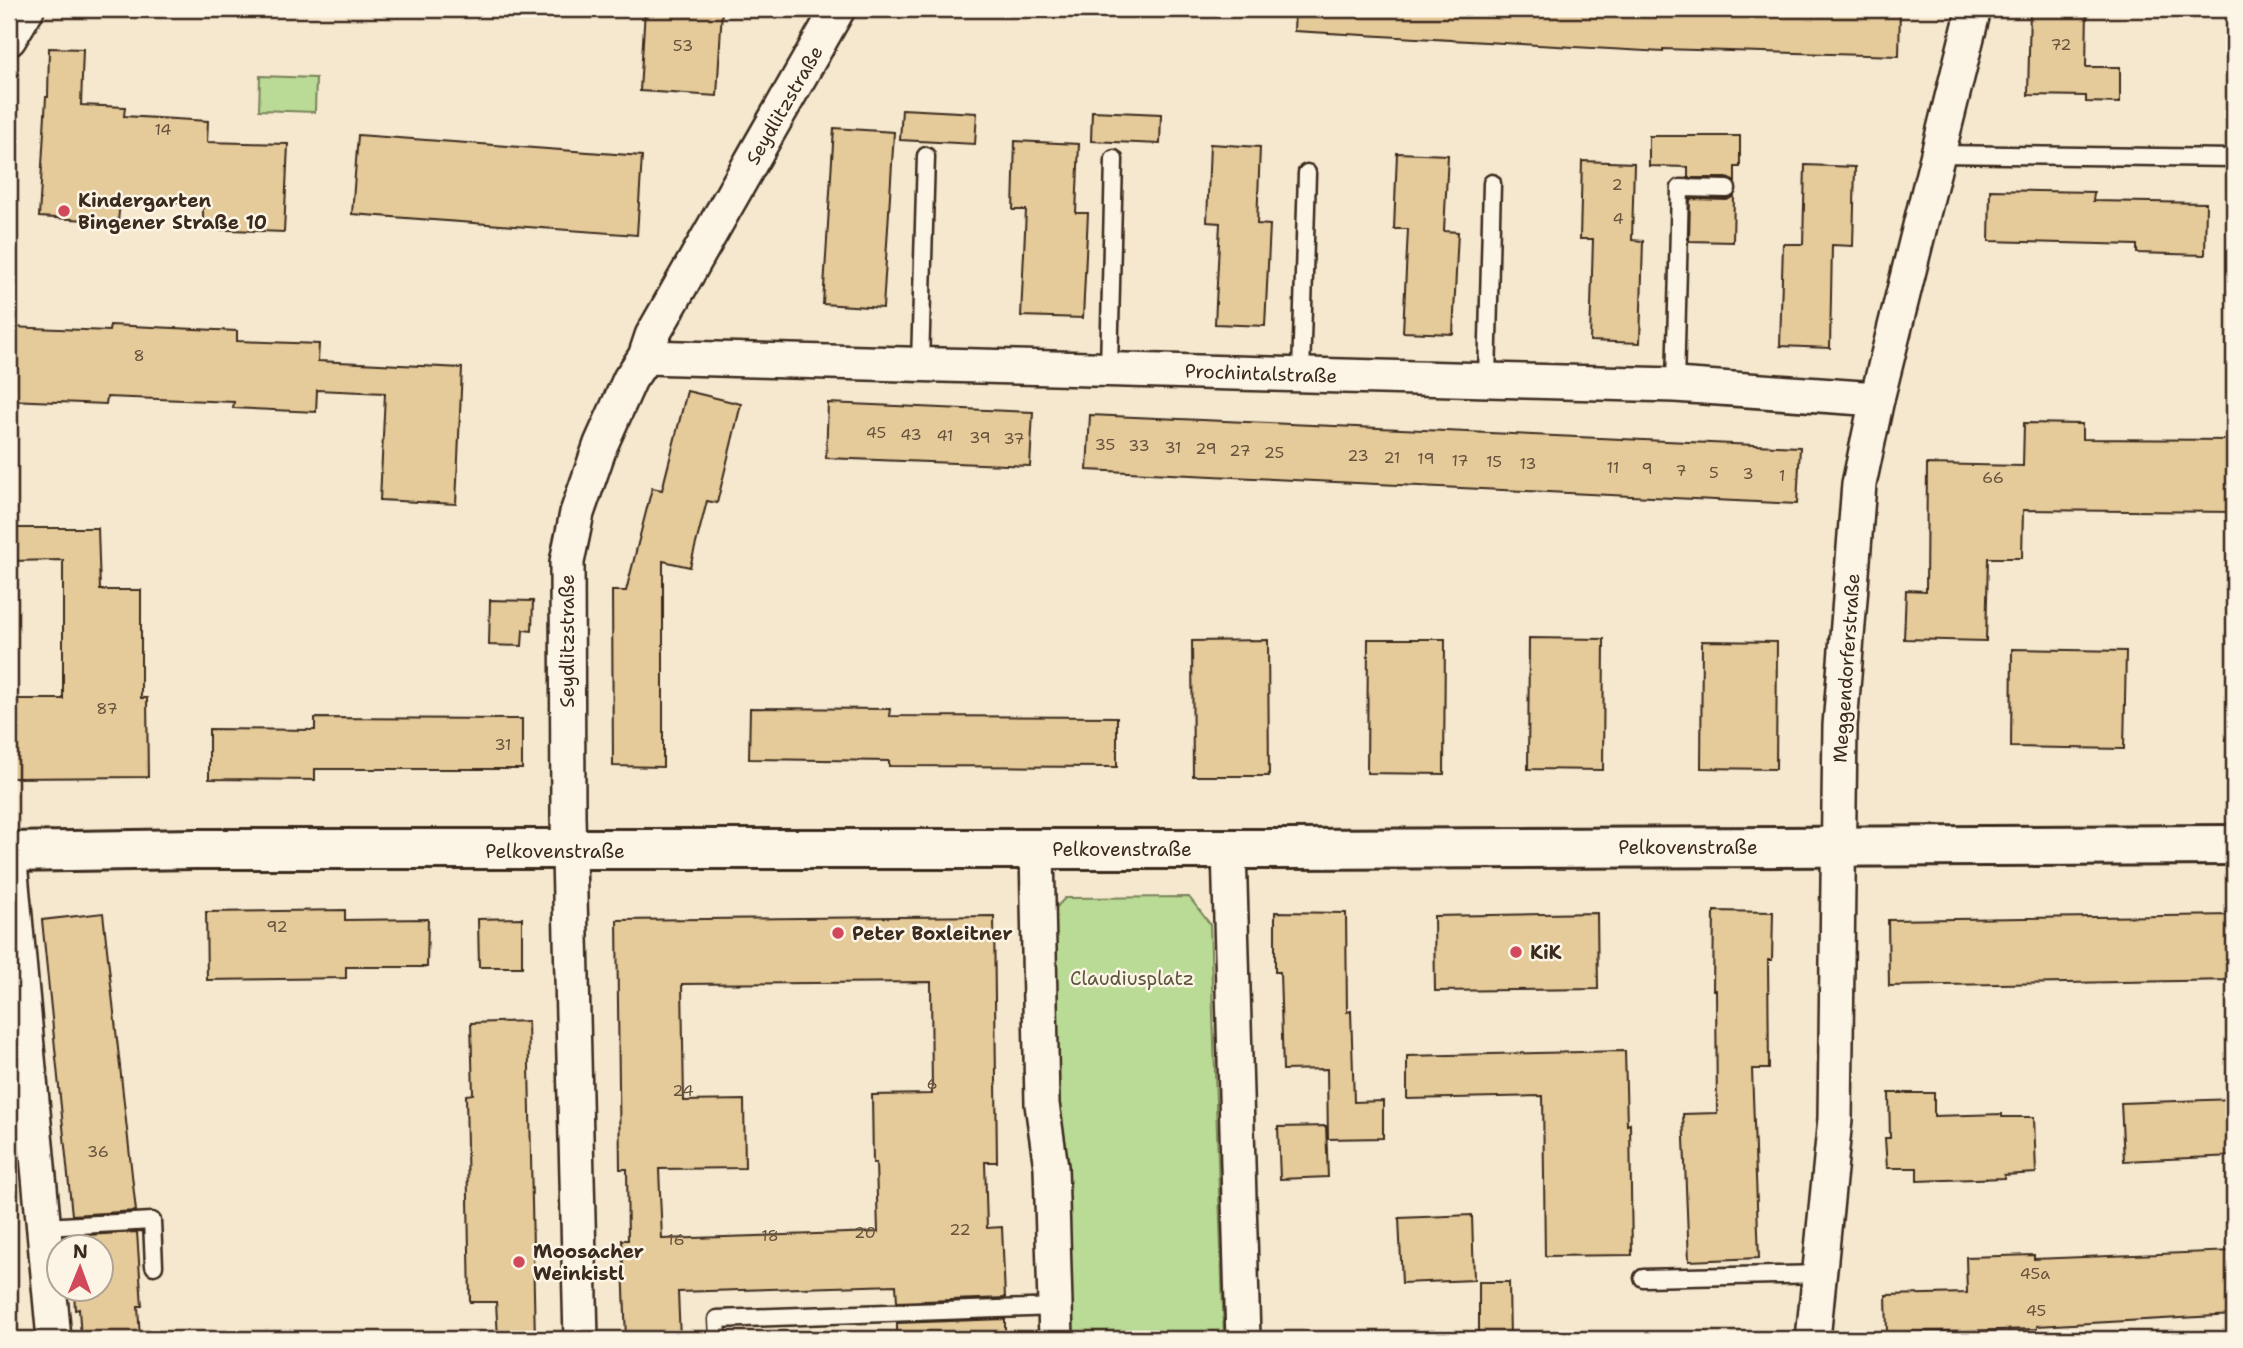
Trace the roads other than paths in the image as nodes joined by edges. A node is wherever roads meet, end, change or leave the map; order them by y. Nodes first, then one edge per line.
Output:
1 (27, 9) edge
2 (838, 9) edge
3 (1974, 9) edge
4 (9, 39) edge
5 (1940, 155) junction
6 (926, 156) dead end
7 (2234, 158) edge
8 (1114, 159) dead end
9 (1307, 173) dead end
10 (1492, 183) dead end
11 (1727, 189) dead end
12 (645, 356) junction
13 (920, 364) junction
14 (1108, 369) junction
15 (1301, 374) junction
16 (1487, 380) junction
17 (1675, 384) junction
18 (1877, 399) junction
19 (2234, 845) edge
20 (1838, 847) junction
21 (1037, 849) junction
22 (1229, 849) junction
23 (569, 851) junction
24 (9, 852) edge
25 (44, 1227) junction
26 (154, 1266) dead end
27 (1821, 1274) junction
28 (1643, 1278) dead end
29 (1055, 1323) edge
30 (54, 1339) edge
31 (581, 1339) edge
32 (718, 1339) edge
33 (1243, 1339) edge
34 (1813, 1339) edge

1 - 4 street
2 - 12 street, Seydlitzstraße
3 - 5 street, Meggendorferstraße
5 - 7 lane
5 - 18 street, Meggendorferstraße
6 - 13 lane
8 - 14 lane
9 - 15 lane
10 - 16 lane
11 - 17 lane
12 - 13 street, Prochintalstraße
12 - 23 street, Seydlitzstraße
13 - 14 street, Prochintalstraße
14 - 15 street, Prochintalstraße
15 - 16 street, Prochintalstraße
16 - 17 street, Prochintalstraße
17 - 18 street, Prochintalstraße
18 - 20 street, Meggendorferstraße
19 - 20 street, Pelkovenstraße
20 - 22 street, Pelkovenstraße
20 - 27 street, Meggendorferstraße
21 - 22 street, Pelkovenstraße
21 - 23 street, Pelkovenstraße
21 - 29 street
22 - 33 street
23 - 24 street, Pelkovenstraße
23 - 31 street, Seydlitzstraße
24 - 25 street
25 - 26 lane
25 - 30 street
27 - 28 lane
27 - 34 street, Meggendorferstraße
29 - 32 lane

